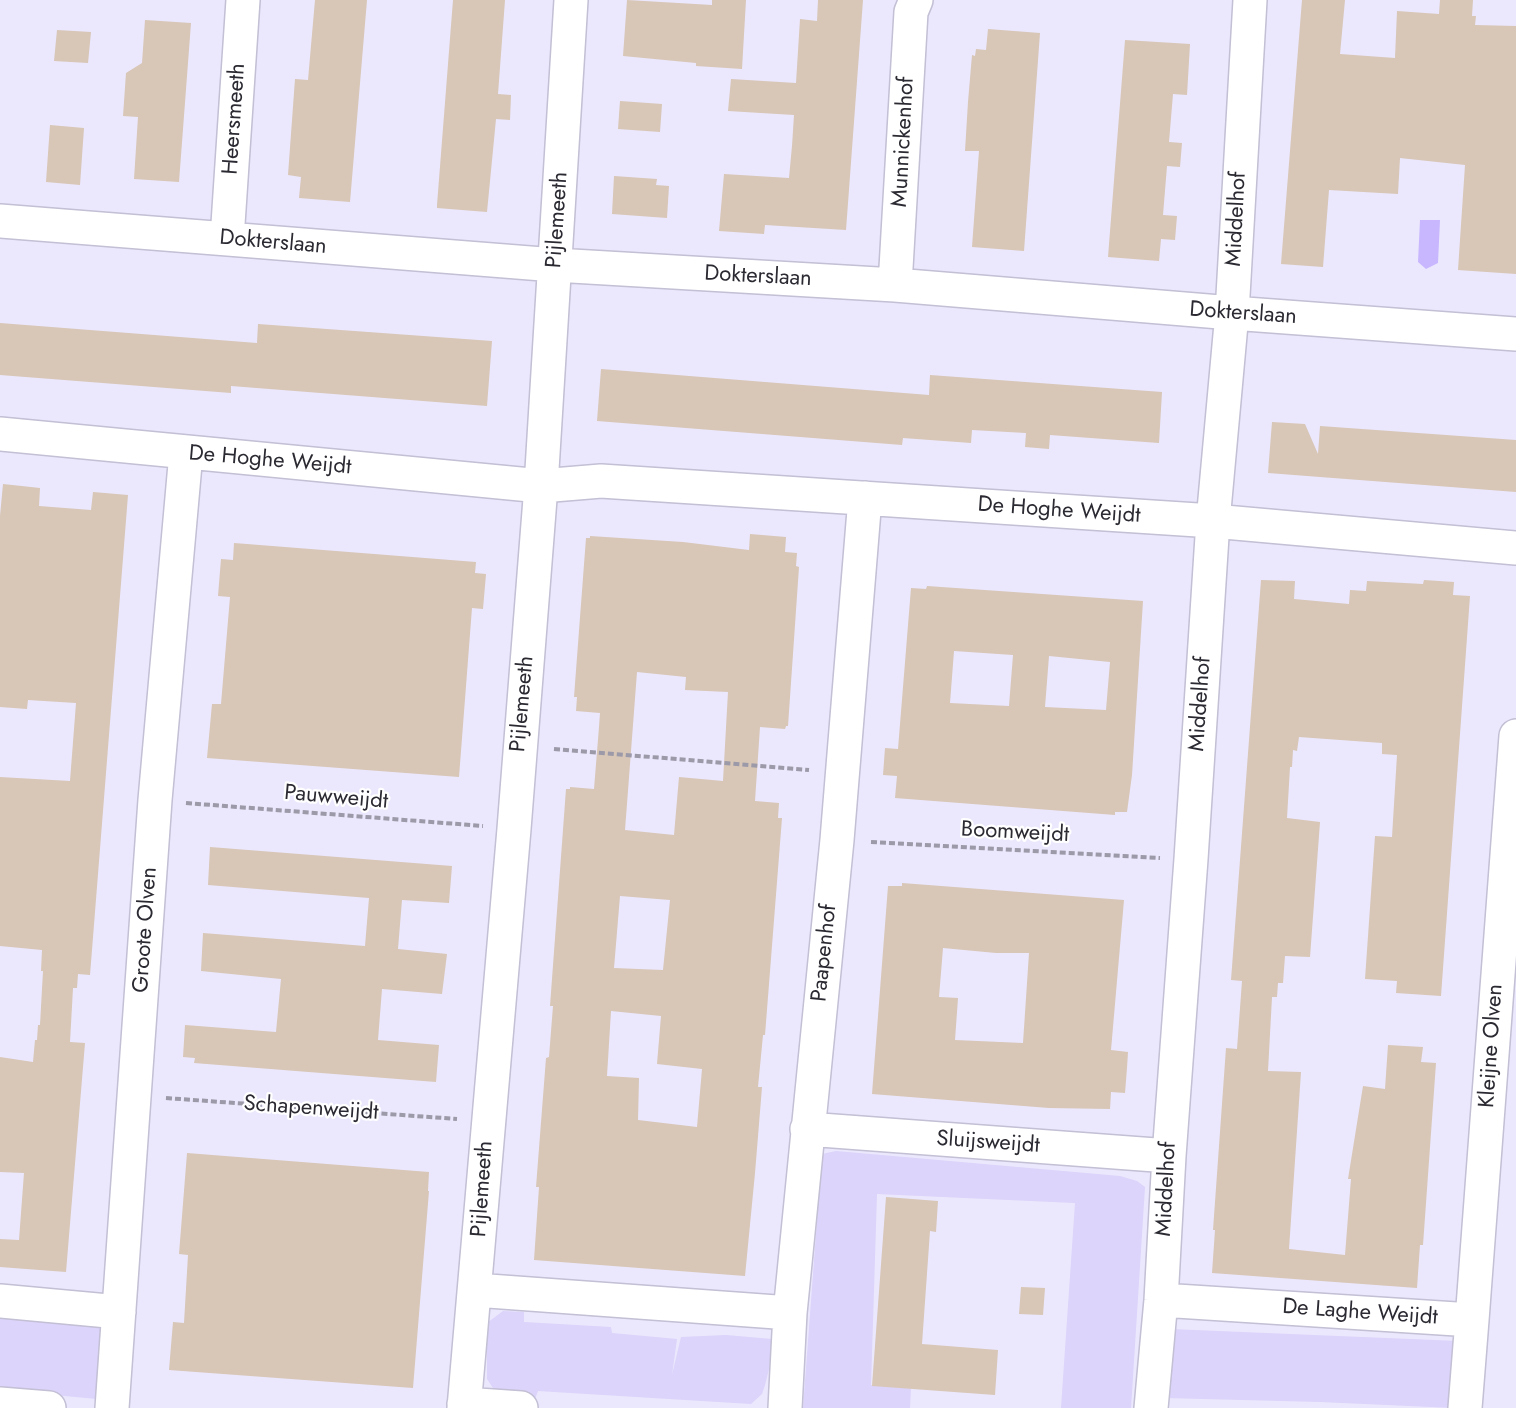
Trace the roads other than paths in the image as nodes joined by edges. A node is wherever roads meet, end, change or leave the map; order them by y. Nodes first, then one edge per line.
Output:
1 (243, 0) edge
2 (571, 0) edge
3 (916, 0) edge
4 (1250, 0) edge
5 (0, 221) edge
6 (226, 239) junction
7 (555, 265) junction
8 (895, 285) junction
9 (1232, 313) junction
10 (1516, 334) edge
11 (0, 434) edge
12 (186, 453) junction
13 (541, 486) junction
14 (865, 498) junction
15 (1213, 521) junction
16 (1516, 548) edge
17 (1516, 736) edge
18 (807, 1130) junction
19 (1169, 1156) junction
20 (475, 1290) junction
21 (1161, 1300) junction
22 (0, 1301) edge
23 (119, 1312) junction
24 (790, 1313) junction
25 (1472, 1320) junction
26 (0, 1404) edge
27 (464, 1406) edge
28 (50, 1408) edge
29 (112, 1408) edge
30 (521, 1408) edge
31 (785, 1408) edge
32 (1151, 1408) edge
33 (1465, 1408) edge

1 - 6 street, Heersmeeth
2 - 7 street, Pijlemeeth
3 - 8 street, Munnickenhof
4 - 9 street, Middelhof
5 - 6 street, Dokterslaan
6 - 7 street, Dokterslaan
7 - 8 street, Dokterslaan
7 - 13 street, Pijlemeeth
8 - 9 street, Dokterslaan
9 - 10 street, Dokterslaan
9 - 15 street, Middelhof
11 - 12 street, De Hoghe Weijdt
12 - 13 street, De Hoghe Weijdt
12 - 23 street, Groote Olven
13 - 14 street, De Hoghe Weijdt
13 - 20 street, Pijlemeeth
14 - 15 street, De Hoghe Weijdt
14 - 18 street, Paapenhof
15 - 16 street, De Hoghe Weijdt
15 - 19 street, Middelhof
17 - 25 street, Kleijne Olven
18 - 19 street, Sluijsweijdt
18 - 24 street, Paapenhof
19 - 21 street, Middelhof
20 - 24 street
20 - 27 street, Pijlemeeth
21 - 25 street, De Laghe Weijdt
21 - 32 street, Middelhof
22 - 23 street
23 - 29 street, Groote Olven
24 - 31 street, Paapenhof
25 - 33 street
26 - 28 street
27 - 30 street

